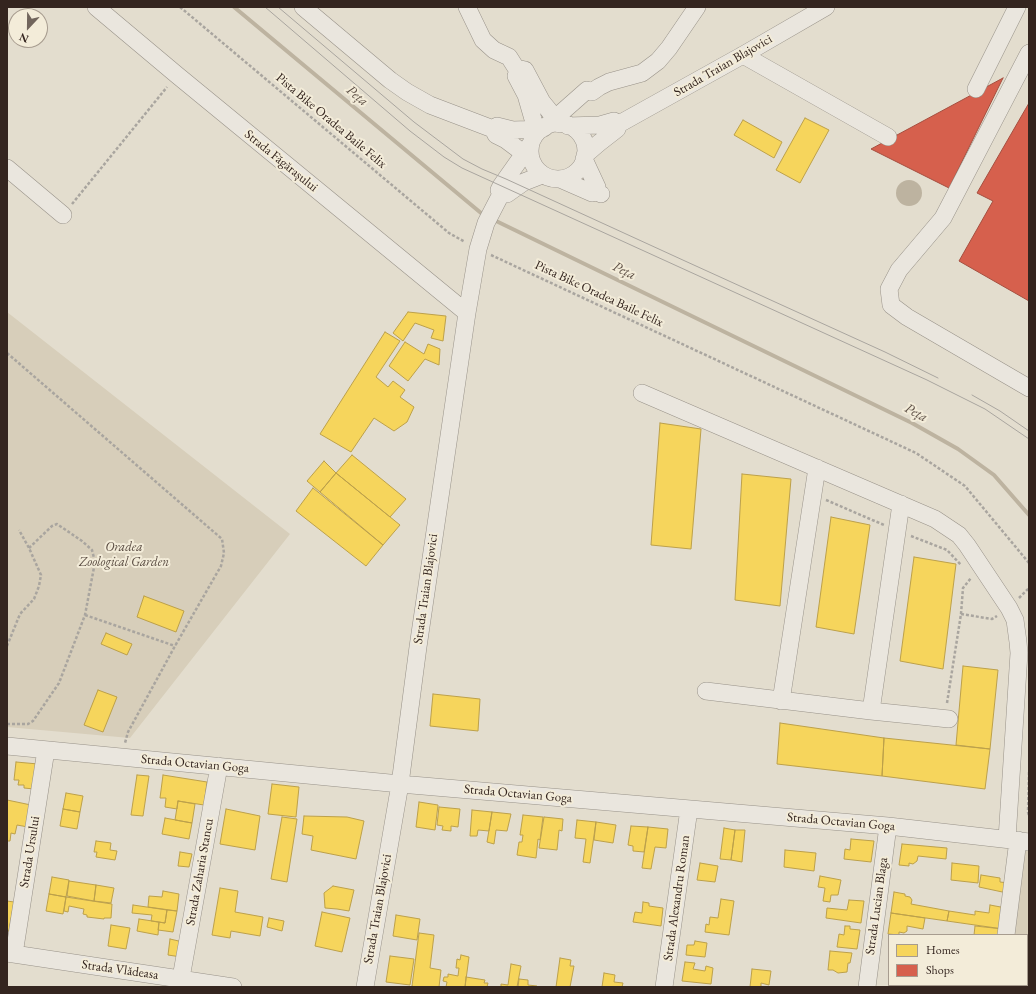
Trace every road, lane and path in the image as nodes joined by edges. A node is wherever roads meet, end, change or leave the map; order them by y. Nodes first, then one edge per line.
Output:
1 (96, 7) edge
2 (180, 7) edge
3 (303, 7) edge
4 (467, 7) edge
5 (697, 7) edge
6 (826, 7) edge
7 (1017, 7) edge
8 (1029, 53) edge
9 (744, 55) junction
10 (177, 75) junction
11 (976, 89) dead end
12 (592, 92) junction
13 (619, 124) junction
14 (493, 129) junction
15 (554, 137) junction
16 (888, 137) dead end
17 (7, 168) edge
18 (542, 175) junction
19 (560, 179) junction
20 (499, 196) junction
21 (63, 215) joint
22 (478, 249) junction
23 (467, 313) junction
24 (7, 353) edge
25 (1029, 388) edge
26 (642, 393) dead end
27 (817, 468) junction
28 (901, 504) junction
29 (19, 530) dead end
30 (29, 548) junction
31 (1029, 563) edge
32 (981, 566) junction
33 (85, 615) junction
34 (7, 646) edge
35 (175, 646) junction
36 (706, 691) dead end
37 (781, 701) junction
38 (870, 711) junction
39 (947, 719) joint
40 (7, 724) edge
41 (7, 746) edge
42 (46, 750) junction
43 (122, 757) junction
44 (219, 766) junction
45 (1029, 772) edge
46 (400, 784) junction
47 (689, 809) junction
48 (1029, 816) edge
49 (888, 826) junction
50 (1018, 840) edge
51 (1006, 934) edge
52 (11, 954) edge
53 (181, 978) junction
54 (233, 987) edge
55 (365, 987) edge
56 (664, 987) edge
57 (867, 987) edge

1 - 10 street, Strada Făgărașului
2 - 22 path, Pista Bike Oradea Baile Felix
3 - 14 street
4 - 15 street
5 - 12 street
6 - 9 street, Strada Traian Blajovici
7 - 11 street
8 - 25 street
9 - 13 street, Strada Traian Blajovici
9 - 16 street
10 - 21 path
10 - 23 street, Strada Făgărașului
12 - 15 street
12 - 15 street
13 - 15 street, Strada Traian Blajovici
13 - 15 street, Strada Traian Blajovici
14 - 15 street
14 - 15 street
15 - 18 street
15 - 19 street
15 - 19 street
15 - 20 street, Strada Traian Blajovici
17 - 21 street
18 - 19 street
18 - 20 street
20 - 22 street, Strada Traian Blajovici
22 - 23 street, Strada Traian Blajovici
22 - 31 path, Pista Bike Oradea Baile Felix
23 - 46 street, Strada Traian Blajovici
24 - 35 path
26 - 27 street
27 - 28 street
27 - 37 street
28 - 32 street
28 - 38 street
29 - 30 path
30 - 33 path
30 - 34 path
32 - 39 path
32 - 50 street
33 - 35 path
33 - 40 path
35 - 43 path
36 - 37 street
37 - 38 street
38 - 39 street
41 - 42 street, Strada Octavian Goga
42 - 43 street, Strada Octavian Goga
42 - 52 street, Strada Ursului
43 - 44 street, Strada Octavian Goga
44 - 46 street, Strada Octavian Goga
44 - 53 street, Strada Zaharia Stancu
45 - 48 path
46 - 47 street, Strada Octavian Goga
46 - 55 street, Strada Traian Blajovici
47 - 49 street, Strada Octavian Goga
47 - 56 street, Strada Alexandru Roman
49 - 50 street, Strada Octavian Goga
49 - 57 street, Strada Lucian Blaga
50 - 51 street
52 - 53 street, Strada Vlădeasa
53 - 54 street, Strada Vlădeasa

